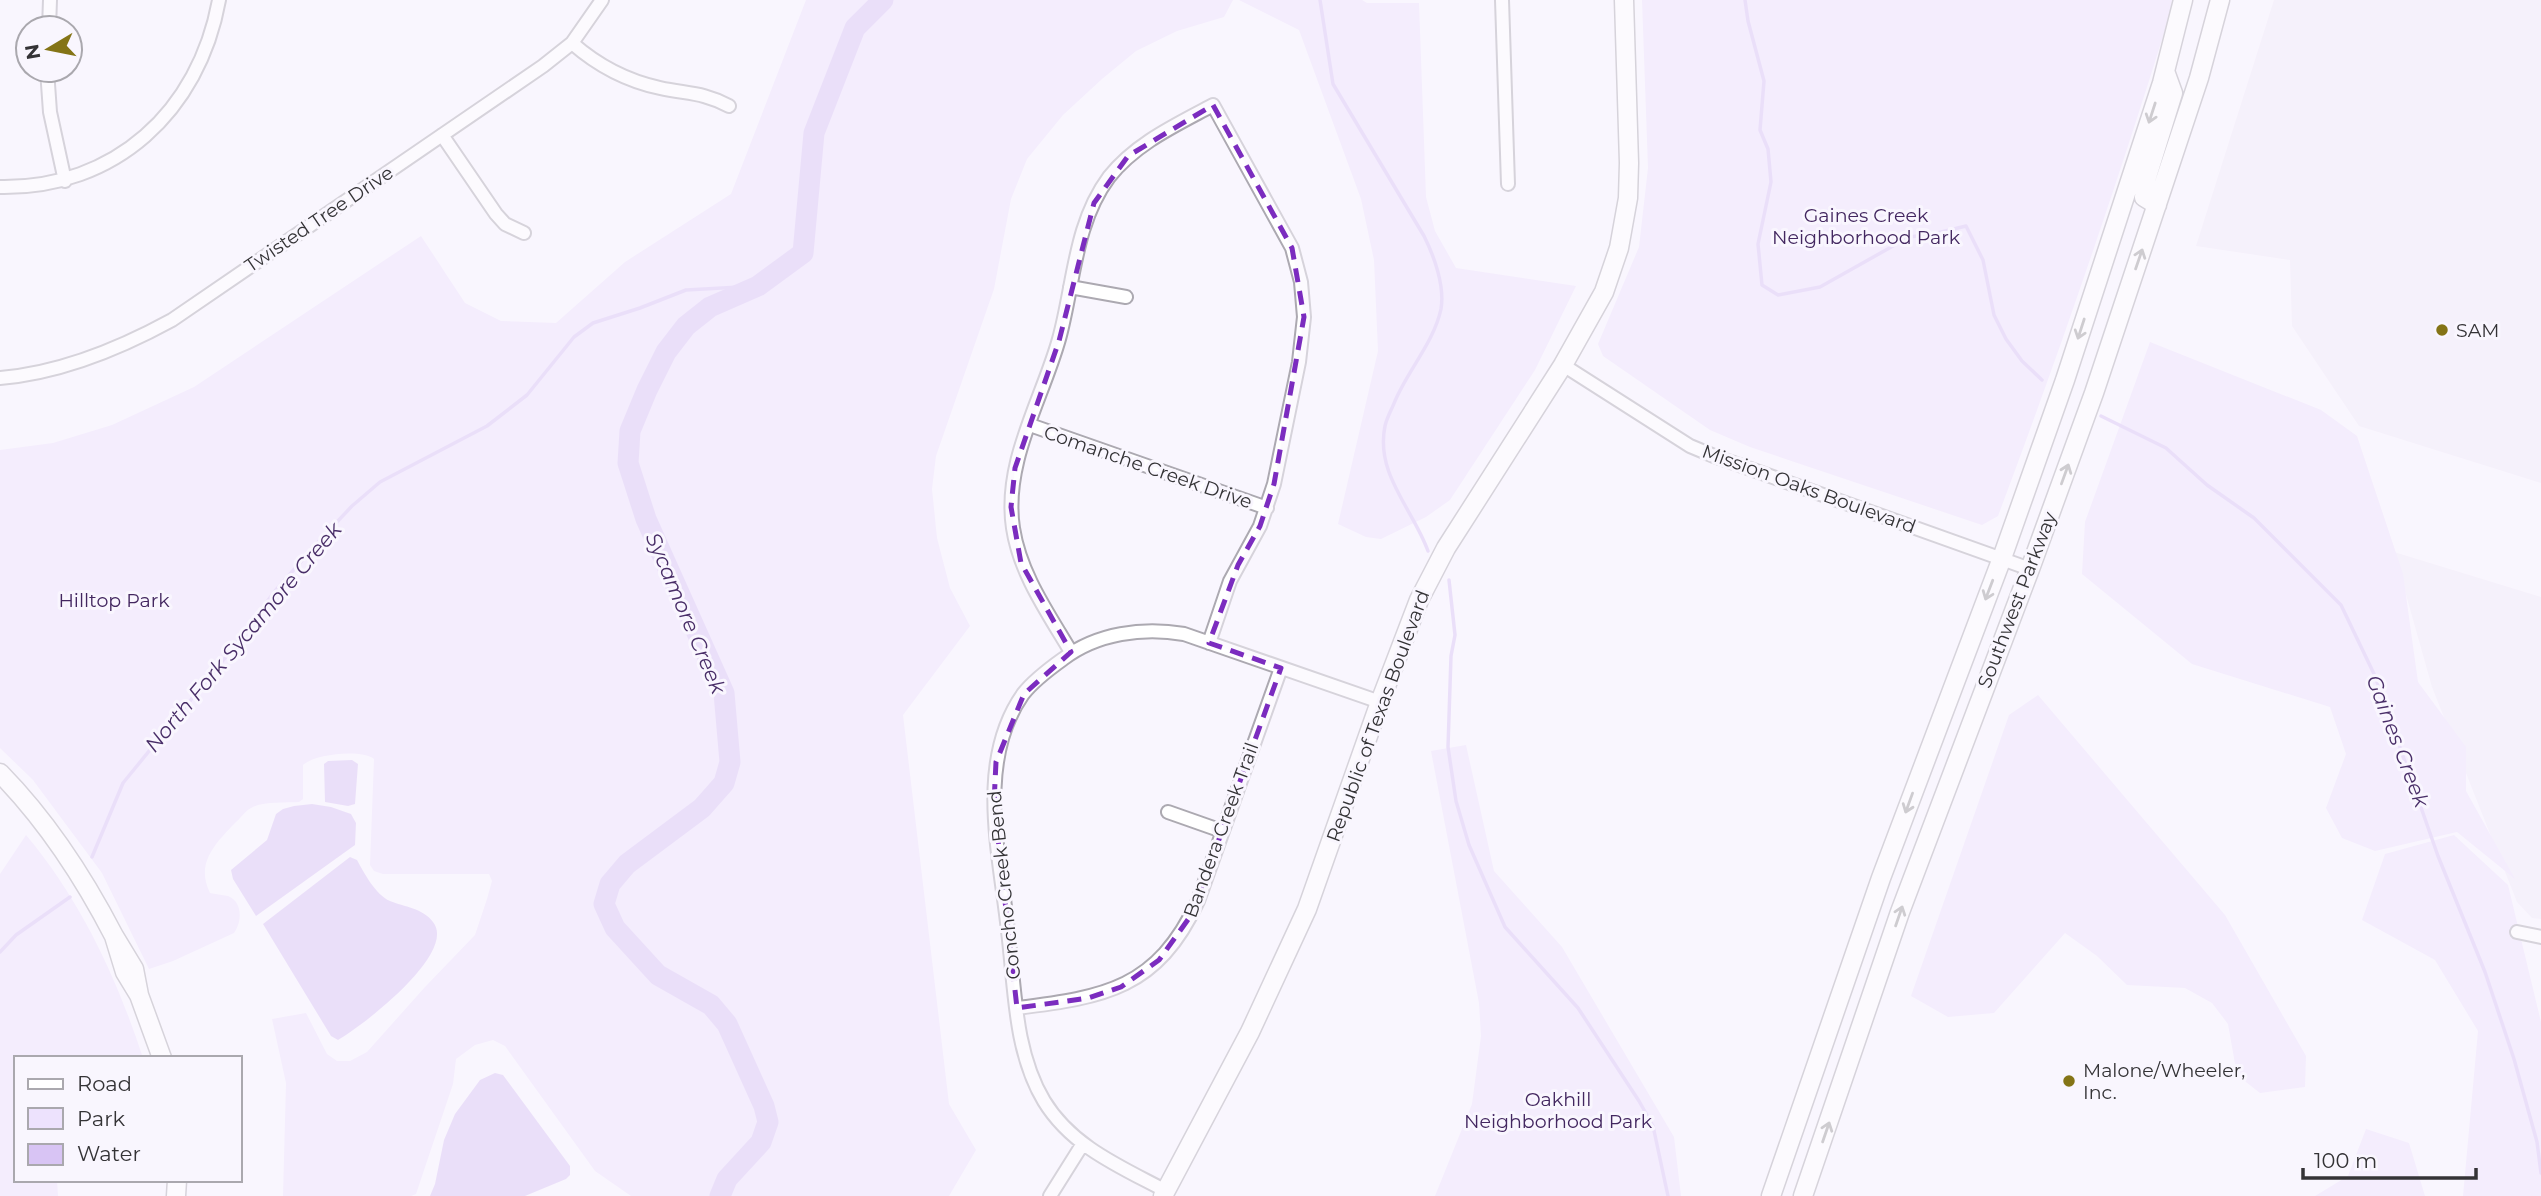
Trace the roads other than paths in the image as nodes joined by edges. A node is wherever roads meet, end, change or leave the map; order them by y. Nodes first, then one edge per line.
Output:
1 (219, 0) edge
2 (602, 0) edge
3 (1502, 0) edge
4 (1624, 0) edge
5 (2183, 0) edge
6 (2220, 0) edge
7 (572, 43) junction
8 (2165, 71) junction
9 (48, 84) edge
10 (729, 106) dead end
11 (442, 135) junction
12 (65, 181) junction
13 (1508, 184) dead end
14 (0, 187) edge
15 (2157, 205) junction
16 (524, 233) dead end
17 (1070, 287) junction
18 (1126, 297) dead end
19 (1563, 365) junction
20 (0, 378) edge
21 (1030, 425) junction
22 (1267, 508) junction
23 (2002, 558) junction
24 (2030, 569) junction
25 (1209, 643) junction
26 (1071, 652) junction
27 (1281, 668) junction
28 (1380, 702) junction
29 (0, 773) edge
30 (1168, 812) dead end
31 (1222, 831) junction
32 (2517, 932) dead end
33 (2541, 937) edge
34 (1017, 1008) junction
35 (161, 1056) edge
36 (1082, 1145) junction
37 (1165, 1194) edge
38 (1050, 1196) edge
39 (1772, 1196) edge
40 (1803, 1196) edge

1 - 12 street
2 - 7 street, Twisted Tree Drive
3 - 13 street
4 - 19 main road, Republic of Texas Boulevard
5 - 8 main road, Southwest Parkway
6 - 15 main road, Southwest Parkway
7 - 10 street
7 - 11 street, Twisted Tree Drive
8 - 15 main road
8 -> 23 main road, Southwest Parkway
9 - 12 street
11 - 16 street
11 - 20 street, Twisted Tree Drive
12 - 14 street
24 -> 15 main road, Southwest Parkway
17 - 18 street
17 - 21 street
17 - 22 street
19 - 23 street, Mission Oaks Boulevard
19 - 28 main road, Republic of Texas Boulevard
21 - 22 street, Comanche Creek Drive
21 - 26 street
22 - 25 street
23 - 24 street, Mission Oaks Boulevard
23 -> 39 main road, Southwest Parkway
40 -> 24 main road, Southwest Parkway
25 - 26 street, Concho Creek Bend
25 - 27 street, Concho Creek Bend
26 - 34 street, Concho Creek Bend
27 - 28 street, Concho Creek Bend
27 - 31 street, Bandera Creek Trail
28 - 37 main road, Republic of Texas Boulevard
29 - 35 main road
30 - 31 street
31 - 34 street, Bandera Creek Trail
32 - 33 street
34 - 36 street, Concho Creek Bend
36 - 37 street, Concho Creek Bend
36 - 38 street

